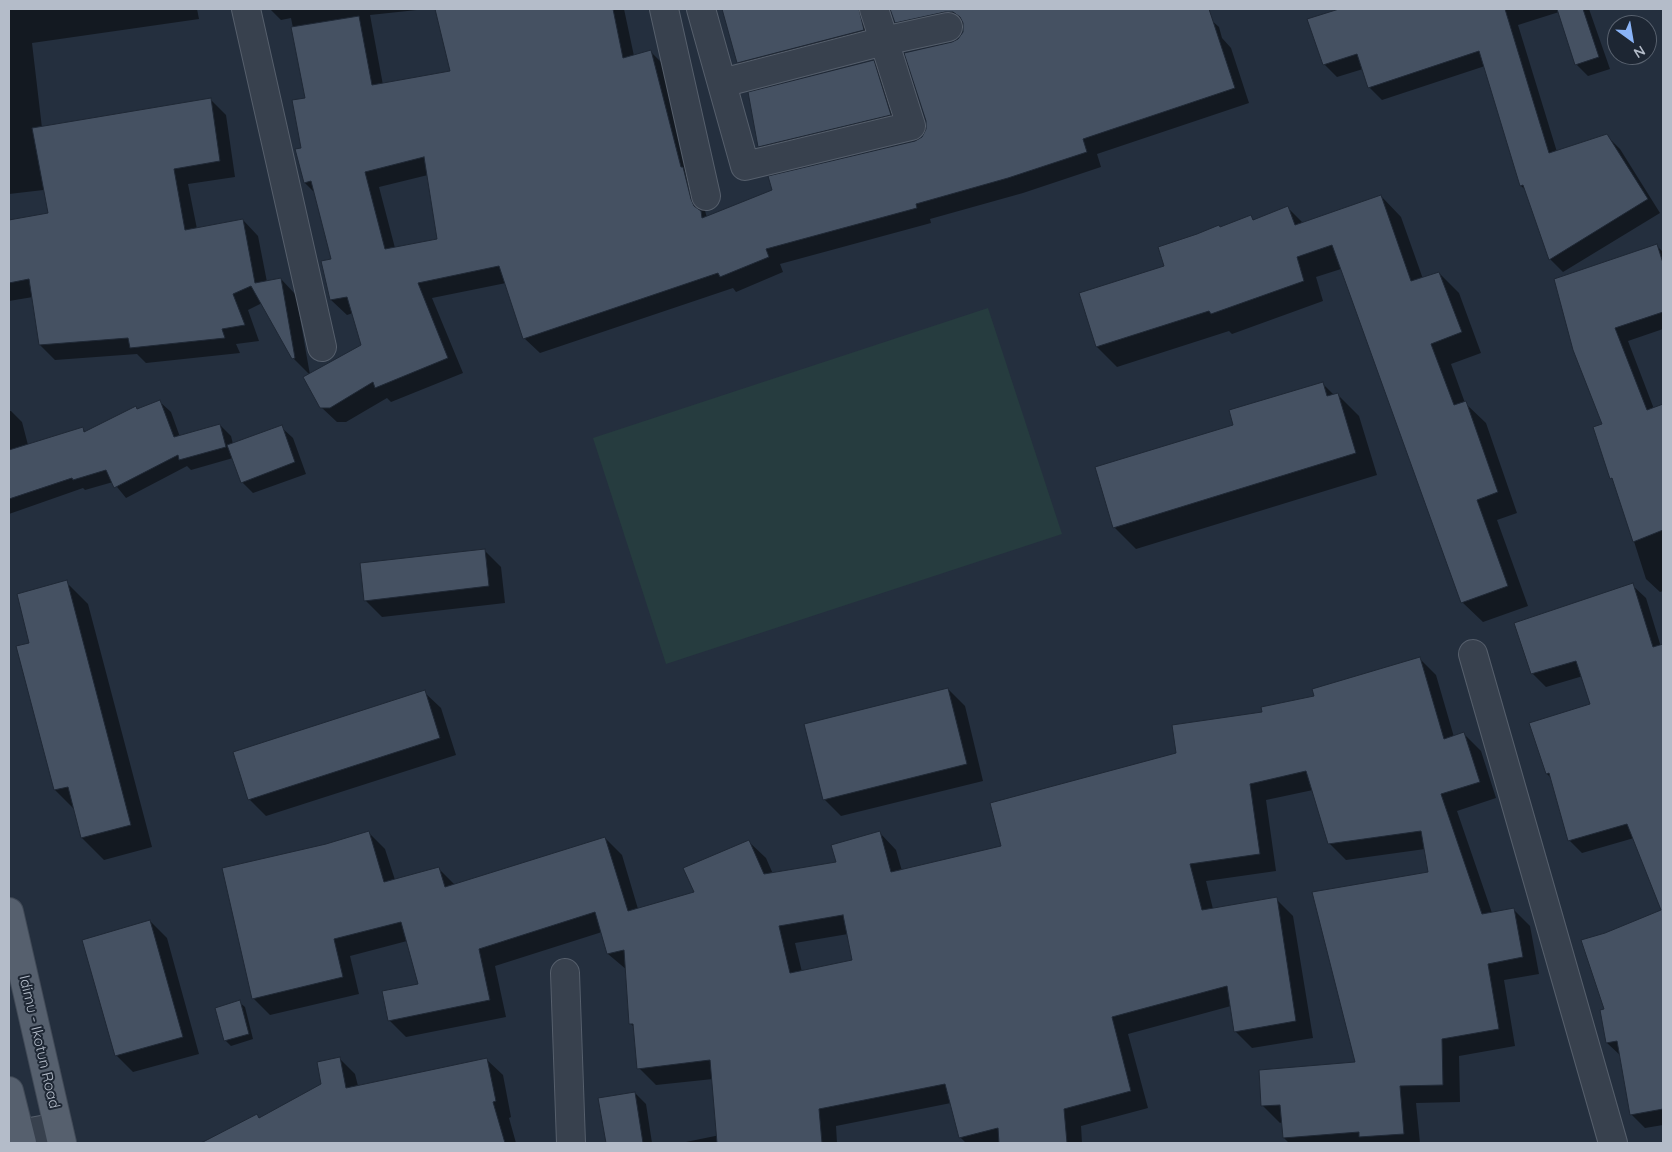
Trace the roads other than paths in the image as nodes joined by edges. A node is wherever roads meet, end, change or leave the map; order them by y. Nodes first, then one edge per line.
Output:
1 (246, 9) edge
2 (664, 9) edge
3 (701, 9) edge
4 (874, 9) edge
5 (948, 27) dead end
6 (884, 41) junction
7 (722, 82) junction
8 (706, 196) dead end
9 (322, 348) dead end
10 (1473, 654) dead end
11 (9, 912) edge
12 (565, 973) dead end
13 (9, 1091) edge
14 (60, 1135) edge
15 (17, 1138) edge
16 (571, 1143) edge
17 (1612, 1143) edge

1 - 9 street
2 - 8 street
3 - 7 street
4 - 6 street
5 - 6 street
6 - 7 street
6 - 7 street
10 - 17 street
11 - 14 main road, Idimu - Ikotun Road
12 - 16 street
13 - 15 main road
14 - 15 street

